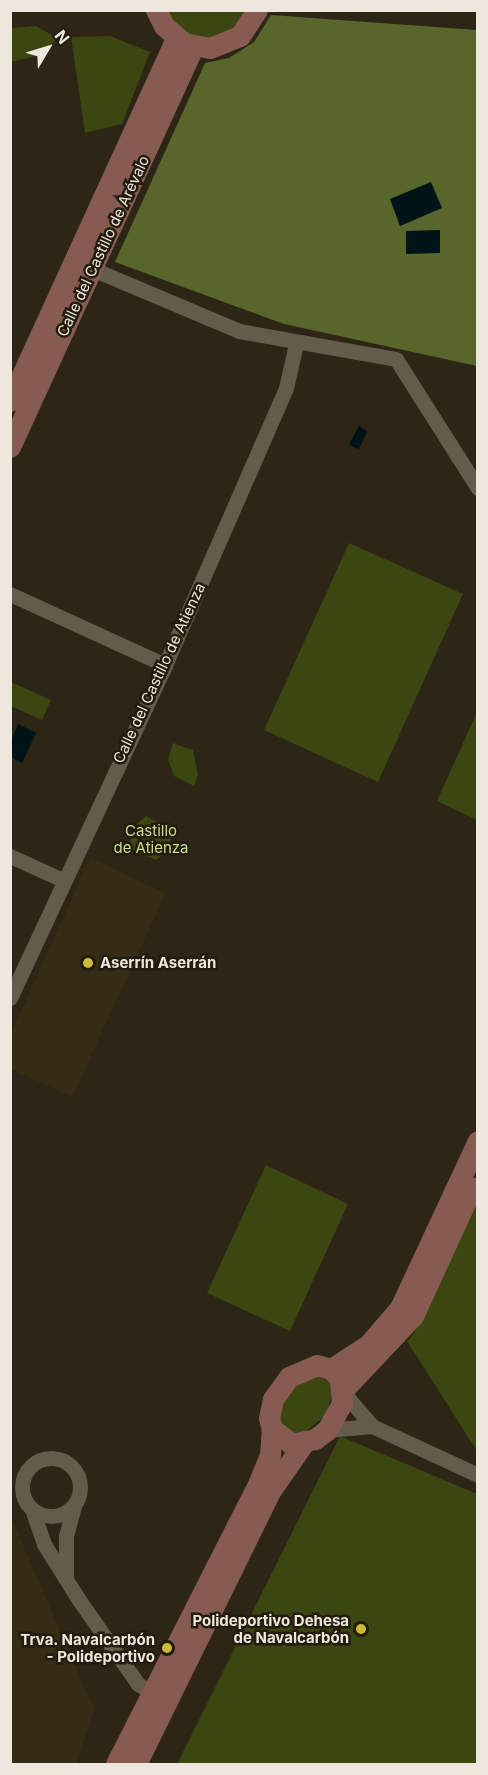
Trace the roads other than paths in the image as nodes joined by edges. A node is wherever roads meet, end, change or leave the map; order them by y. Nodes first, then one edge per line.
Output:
1 (156, 10) edge
2 (257, 10) edge
3 (185, 42) junction
4 (84, 265) junction
5 (296, 344) junction
6 (10, 401) edge
7 (10, 447) edge
8 (477, 489) edge
9 (10, 594) edge
10 (165, 665) junction
11 (10, 856) edge
12 (63, 880) junction
13 (10, 998) edge
14 (477, 1141) edge
15 (477, 1176) edge
16 (331, 1369) junction
17 (343, 1391) junction
18 (372, 1426) junction
19 (272, 1429) junction
20 (327, 1430) junction
21 (303, 1444) junction
22 (28, 1468) junction
23 (477, 1475) edge
24 (10, 1479) edge
25 (10, 1502) edge
26 (75, 1503) junction
27 (31, 1508) junction
28 (66, 1577) junction
29 (151, 1692) junction
30 (116, 1764) edge
31 (136, 1764) edge

1 - 3 street
2 - 3 street
3 - 4 street, Calle del Castillo de Arévalo
4 - 5 street
4 - 6 street, Calle del Castillo de Arévalo
4 - 7 street, Calle del Castillo de Arévalo
5 - 8 street
5 - 10 street, Calle del Castillo de Atienza
9 - 10 street
10 - 12 street, Calle del Castillo de Atienza
11 - 12 street
12 - 13 street, Calle del Castillo de Atienza
14 - 16 street
15 - 17 street
16 - 17 street
16 - 19 street
17 - 18 street
17 - 20 street
18 - 20 street
18 - 23 street
19 - 21 street
19 - 29 street
20 - 21 street
21 - 31 street
22 - 24 street
22 - 26 street
22 - 27 street
25 - 27 street
26 - 27 street
26 - 28 street
27 - 28 street
28 - 29 street
29 - 30 street

